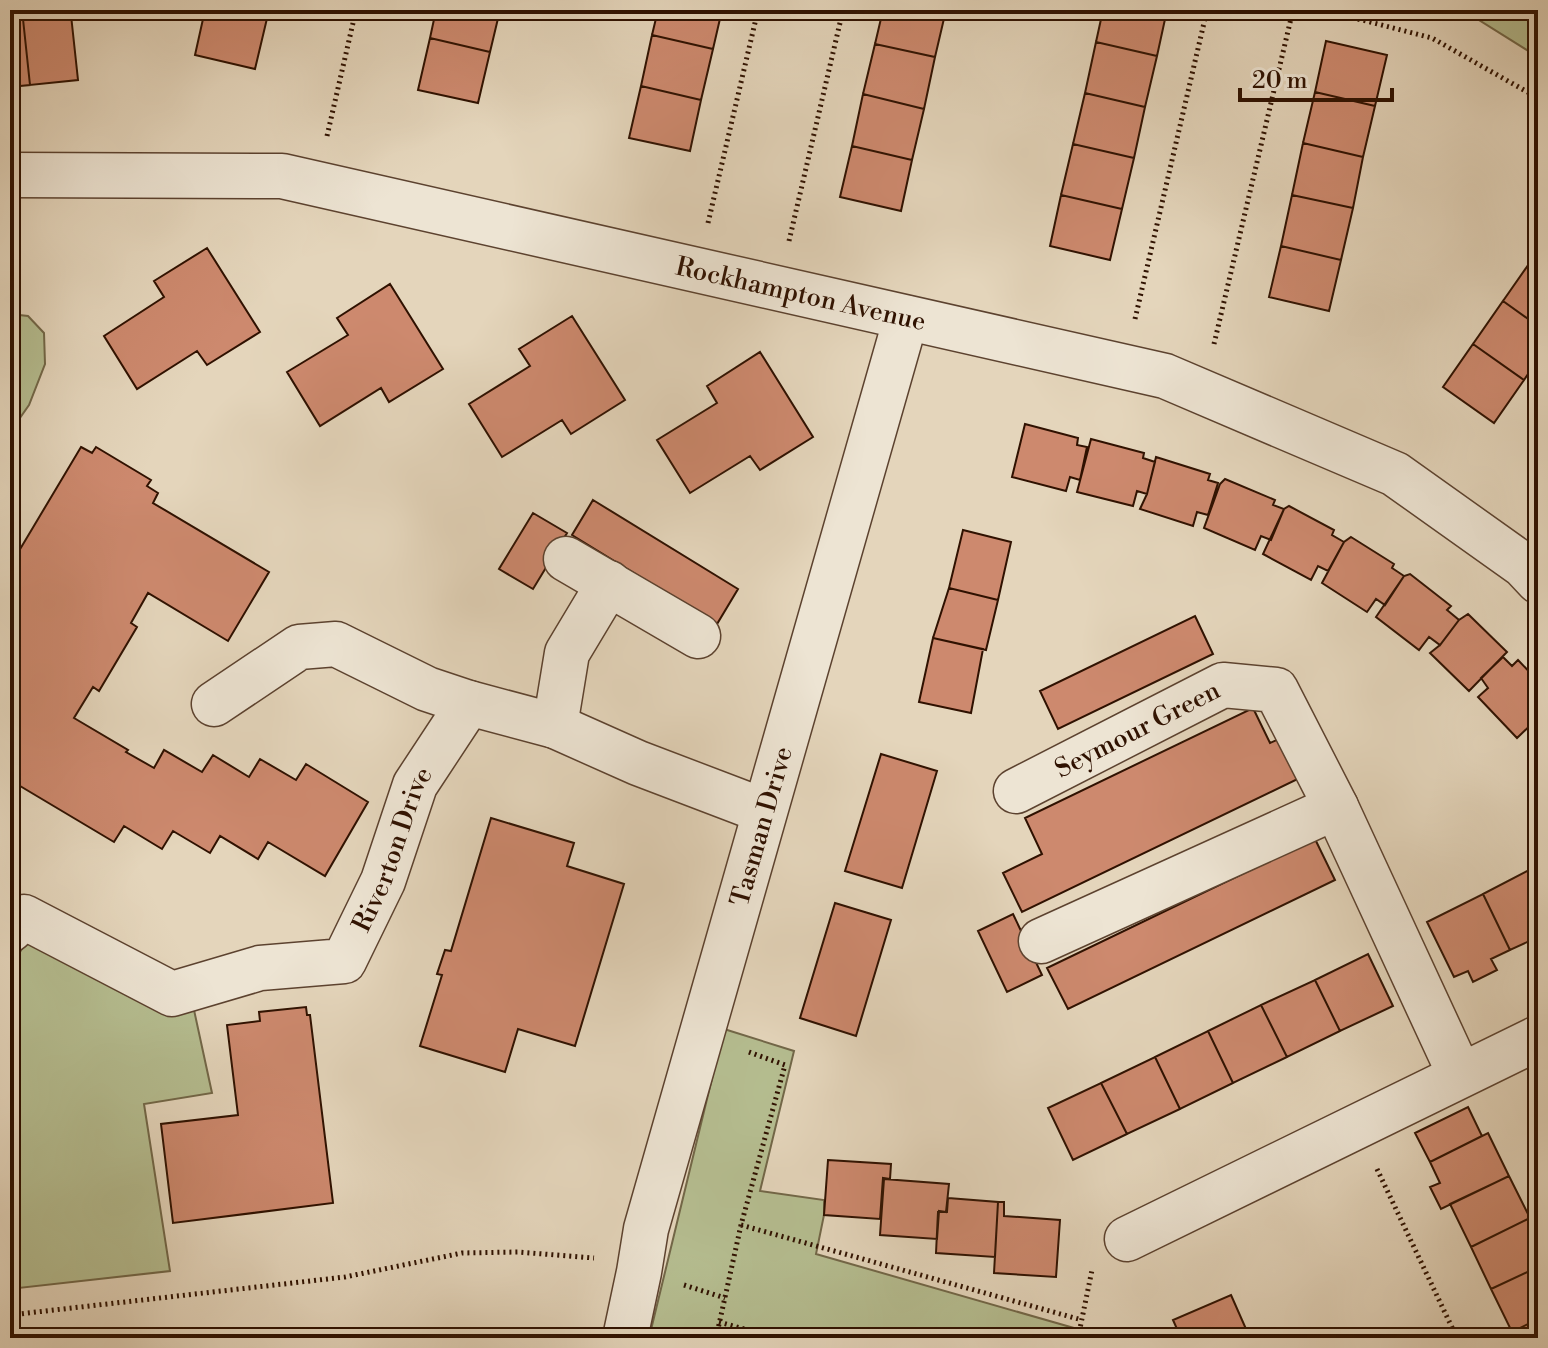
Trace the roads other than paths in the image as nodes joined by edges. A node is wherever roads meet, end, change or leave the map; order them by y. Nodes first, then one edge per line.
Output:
1 (10, 175) edge
2 (906, 318) junction
3 (566, 559) dead end
4 (1533, 564) edge
5 (609, 583) junction
6 (698, 636) dead end
7 (469, 703) junction
8 (214, 704) dead end
9 (555, 726) junction
10 (1016, 791) dead end
11 (1336, 807) junction
12 (764, 811) junction
13 (10, 930) edge
14 (1041, 941) dead end
15 (1538, 1038) edge
16 (1460, 1075) junction
17 (1127, 1239) dead end
18 (625, 1338) edge

1 - 2 street, Rockhampton Avenue
2 - 4 street, Rockhampton Avenue
2 - 12 street, Tasman Drive
3 - 5 street
5 - 6 street
5 - 9 street
7 - 8 street
7 - 9 street
7 - 13 street, Riverton Drive
9 - 12 street
10 - 11 street, Seymour Green
11 - 14 street
11 - 16 street, Seymour Green
12 - 18 street, Tasman Drive
15 - 16 street
16 - 17 street

